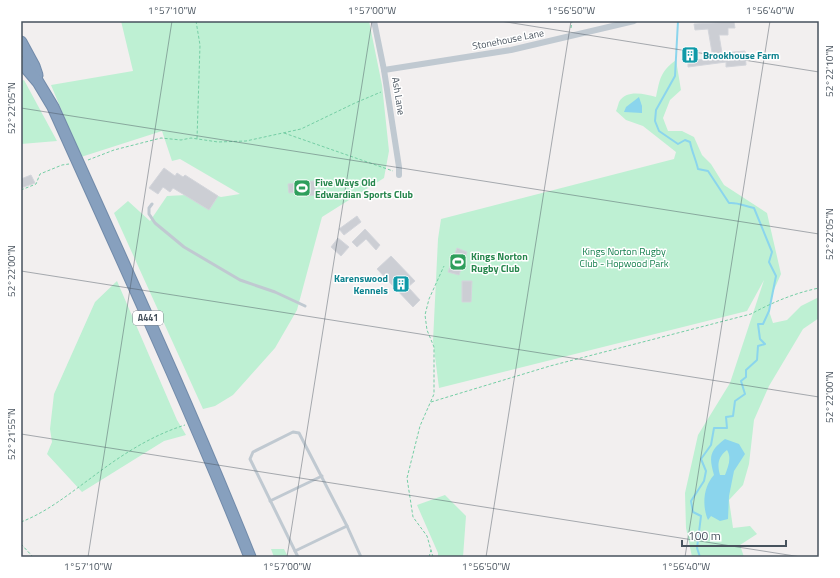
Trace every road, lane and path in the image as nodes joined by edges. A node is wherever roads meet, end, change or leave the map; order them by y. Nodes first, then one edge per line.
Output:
1 (196, 21) edge
2 (374, 21) edge
3 (634, 21) edge
4 (21, 42) edge
5 (21, 62) edge
6 (384, 70) junction
7 (38, 82) junction
8 (388, 90) junction
9 (284, 132) junction
10 (197, 140) junction
11 (78, 163) junction
12 (398, 175) joint
13 (21, 190) edge
14 (152, 204) dead end
15 (444, 266) dead end
16 (819, 288) edge
17 (305, 306) dead end
18 (431, 402) junction
19 (193, 422) junction
20 (322, 476) junction
21 (270, 502) junction
22 (21, 522) edge
23 (346, 526) junction
24 (21, 544) edge
25 (431, 550) junction
26 (295, 551) junction
27 (32, 557) edge
28 (250, 557) edge
29 (298, 557) edge
30 (361, 557) edge
31 (429, 557) edge
32 (433, 557) edge

1 - 10 path
2 - 6 street, Ash Lane
3 - 6 street, Stonehouse Lane
4 - 7 highway, A441
5 - 7 highway, A441
6 - 8 street, Ash Lane
7 - 11 highway, A441
8 - 9 path
8 - 12 street, Ash Lane
9 - 10 path
9 - 12 path
10 - 11 path
11 - 13 path
11 - 19 highway, A441
14 - 17 lane
15 - 18 path
16 - 18 path
18 - 25 path
19 - 22 path
19 - 28 highway, A441
20 - 21 lane
20 - 21 lane
20 - 23 lane
21 - 26 lane
23 - 26 lane
23 - 30 lane
24 - 27 path
25 - 31 path
25 - 32 path
26 - 29 lane

